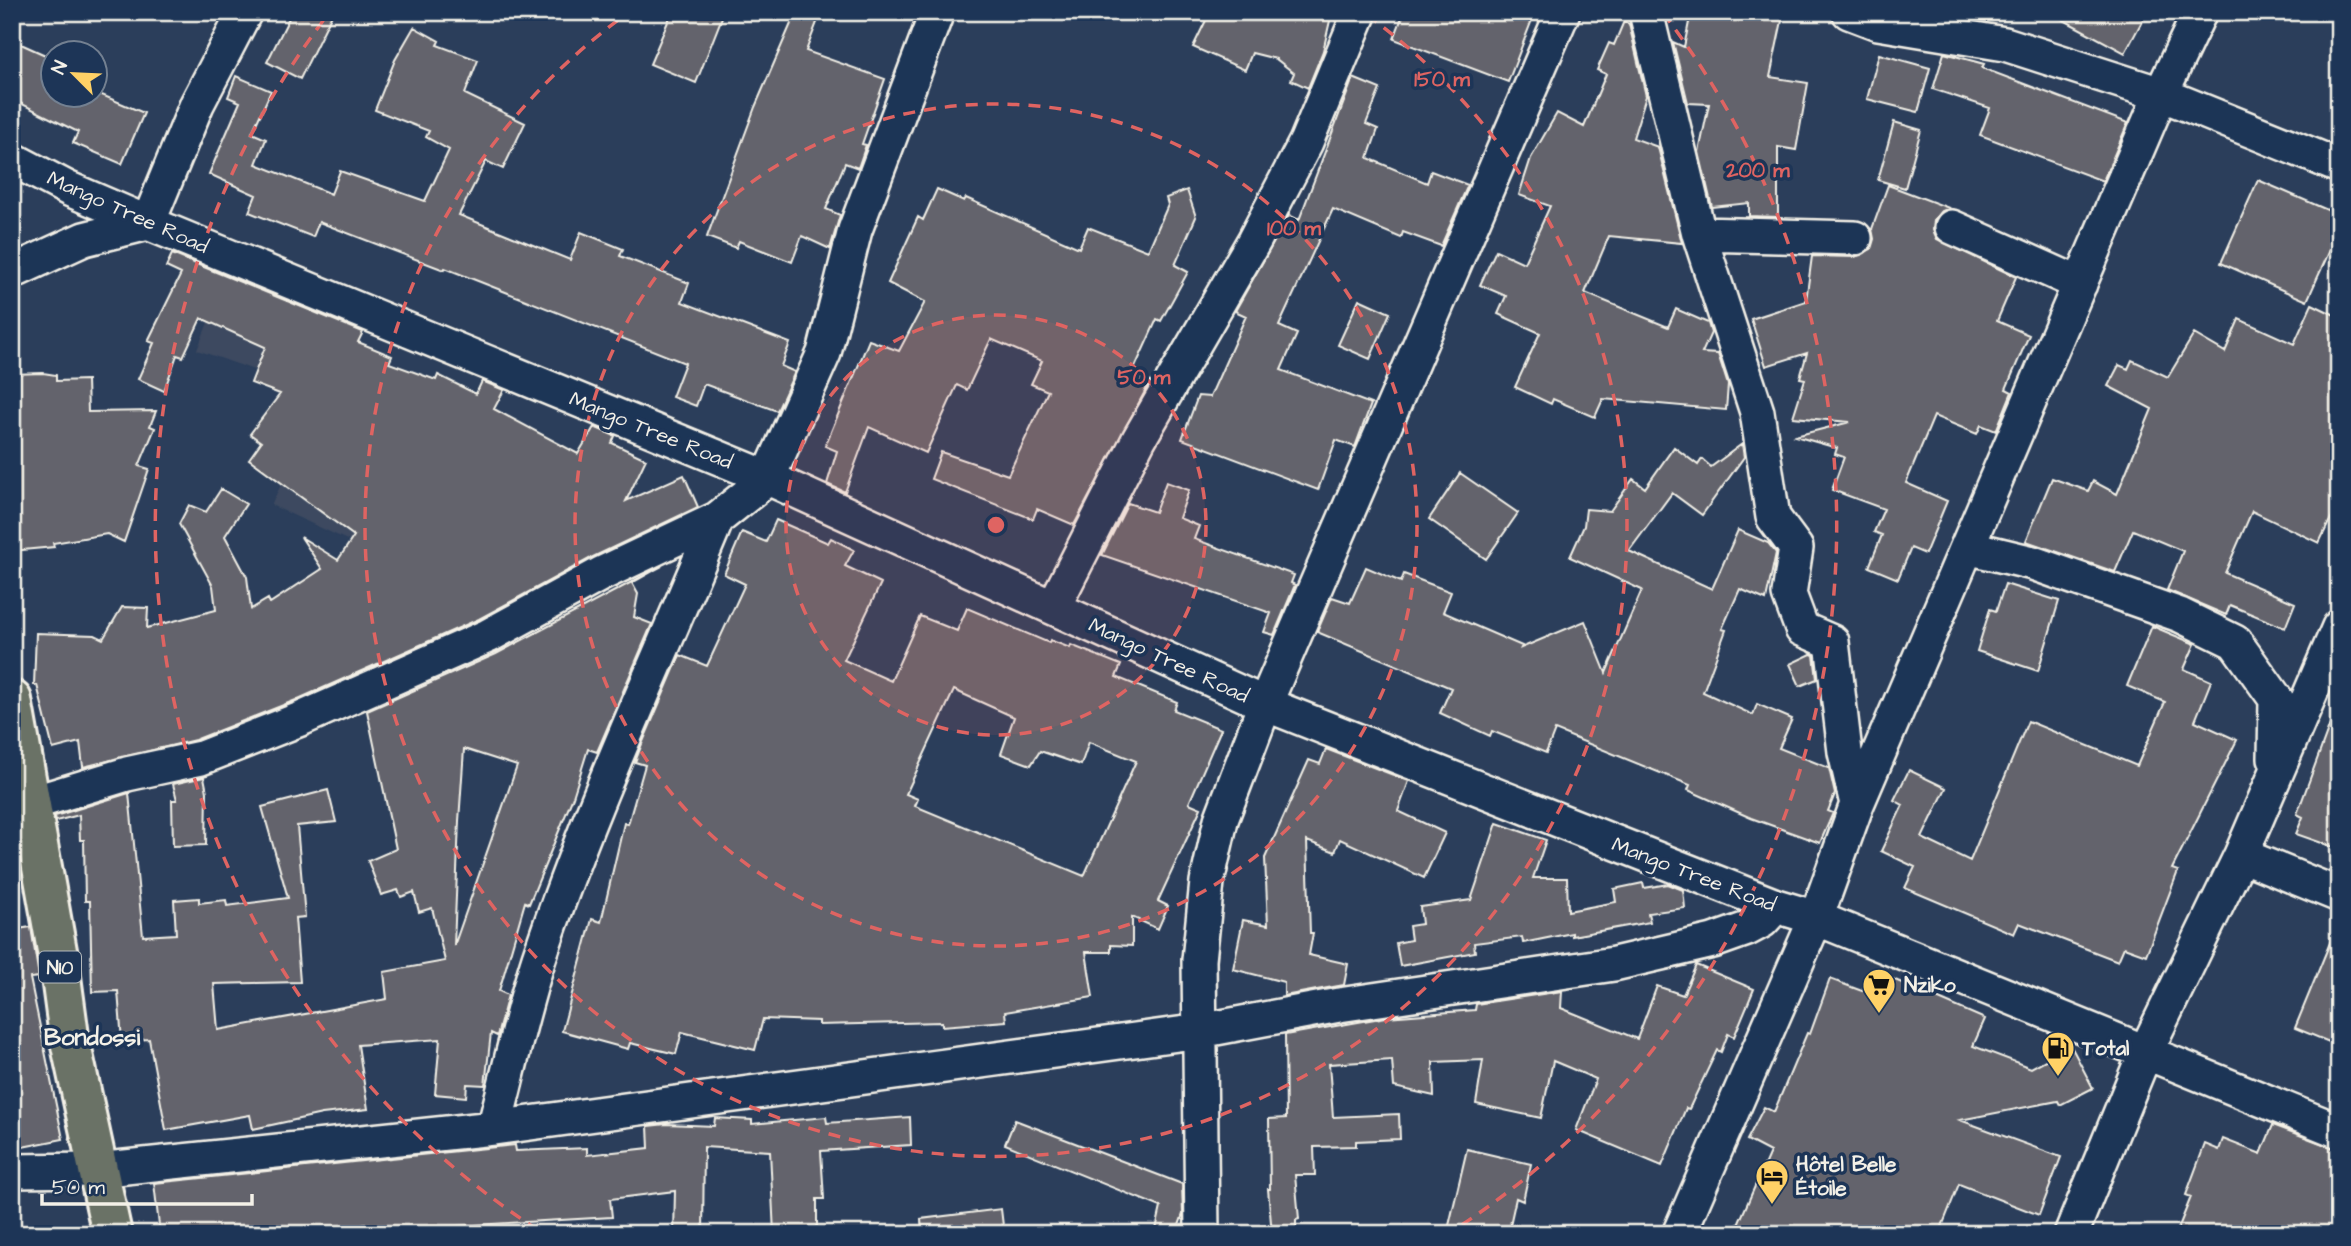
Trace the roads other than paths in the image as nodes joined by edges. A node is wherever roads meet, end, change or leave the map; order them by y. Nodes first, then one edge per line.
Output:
1 (245, 12) edge
2 (937, 12) edge
3 (1360, 12) edge
4 (1563, 12) edge
5 (1646, 12) edge
6 (1849, 12) edge
7 (2200, 12) edge
8 (2161, 94) junction
9 (12, 159) edge
10 (2339, 166) edge
11 (148, 223) junction
12 (1952, 227) dead end
13 (1699, 234) junction
14 (1855, 238) dead end
15 (12, 272) edge
16 (2080, 284) junction
17 (768, 478) junction
18 (717, 519) junction
19 (1967, 547) junction
20 (1054, 606) junction
21 (2339, 627) edge
22 (12, 700) edge
23 (1265, 704) junction
24 (2274, 777) junction
25 (32, 803) junction
26 (1857, 804) junction
27 (2241, 855) junction
28 (2339, 895) edge
29 (1776, 906) junction
30 (1816, 918) junction
31 (1200, 1031) junction
32 (2145, 1054) junction
33 (494, 1128) junction
34 (2339, 1131) edge
35 (97, 1170) junction
36 (12, 1171) edge
37 (113, 1234) edge
38 (1202, 1234) edge
39 (1679, 1234) edge
40 (2071, 1234) edge

1 - 11 street
2 - 17 street
3 - 20 street
4 - 23 street
5 - 13 street
6 - 8 street
7 - 8 street
8 - 10 street
8 - 16 street
9 - 11 street, Mango Tree Road
11 - 15 street
11 - 17 street, Mango Tree Road
12 - 16 street
13 - 14 street
13 - 26 street
16 - 19 street
17 - 18 street
17 - 20 street, Mango Tree Road
18 - 25 street
18 - 33 street
19 - 24 street
19 - 26 street
20 - 23 street, Mango Tree Road
21 - 24 street
22 - 25 highway, N10
23 - 29 street, Mango Tree Road
23 - 31 street
24 - 27 street
25 - 35 highway, N10
26 - 30 street
27 - 28 street
27 - 32 street
29 - 30 street, Mango Tree Road
29 - 31 street
30 - 32 street, Mango Tree Road
30 - 39 street
31 - 33 street
31 - 38 street
32 - 34 street, Mango Tree Road
32 - 40 street
33 - 35 street
35 - 36 street
35 - 37 highway, N10

